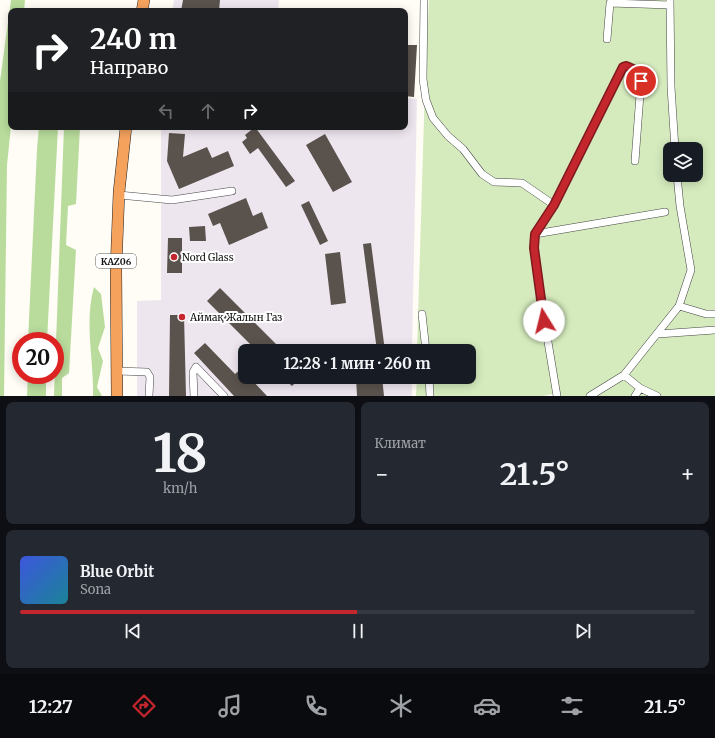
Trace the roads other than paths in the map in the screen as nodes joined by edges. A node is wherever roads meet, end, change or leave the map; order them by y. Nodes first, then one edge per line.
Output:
1 (424, 0) edge
2 (610, 1) edge
3 (670, 2) edge
4 (607, 38) dead end
5 (126, 130) edge
6 (675, 142) edge
7 (636, 161) dead end
8 (678, 182) edge
9 (232, 191) dead end
10 (119, 195) junction
11 (554, 205) junction
12 (665, 212) dead end
13 (535, 234) junction
14 (680, 306) junction
15 (422, 314) dead end
16 (715, 314) edge
17 (715, 330) edge
18 (658, 334) junction
19 (425, 344) edge
20 (117, 371) junction
21 (624, 375) junction
22 (429, 384) edge
23 (640, 388) junction
24 (117, 396) edge
25 (149, 396) edge
26 (194, 396) edge
27 (224, 396) edge
28 (430, 396) edge
29 (557, 396) edge
30 (590, 396) edge
31 (635, 396) edge
32 (657, 396) edge

1 - 11 lane
2 - 3 lane
2 - 4 lane
3 - 6 lane
5 - 10 highway, KАZ06
7 - 11 lane
8 - 14 lane
9 - 10 lane
10 - 20 highway, KАZ06
11 - 13 lane
12 - 13 lane
13 - 29 lane
14 - 16 lane
14 - 18 lane
15 - 19 lane
17 - 18 lane
18 - 21 lane
20 - 24 highway, KАZ06
20 - 25 lane
21 - 23 lane
21 - 30 lane
22 - 28 lane
23 - 31 lane
23 - 32 lane
26 - 27 lane

